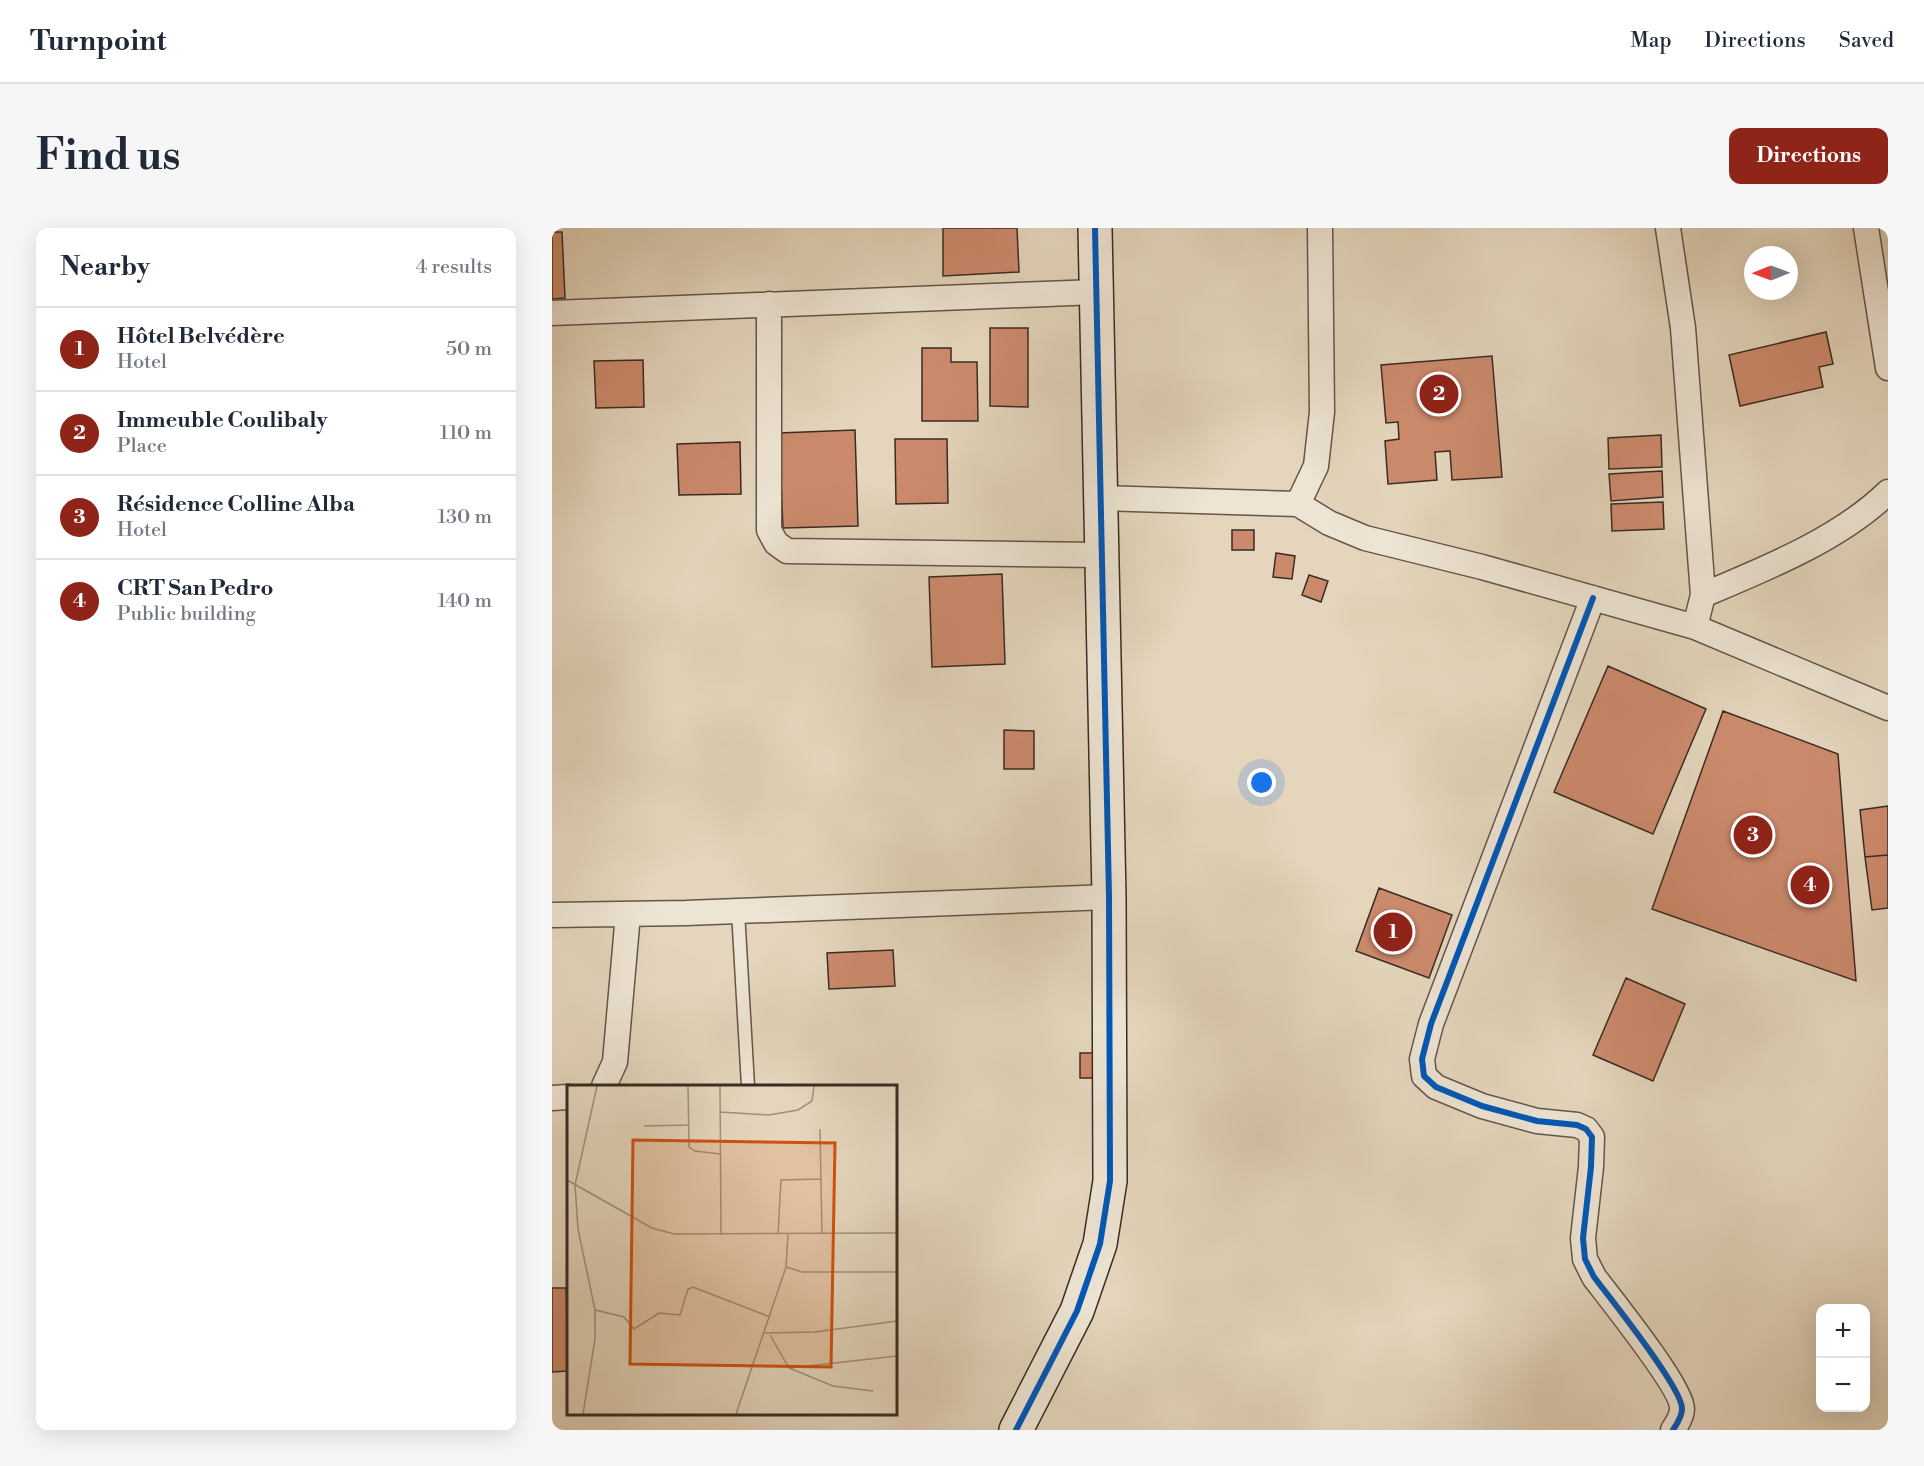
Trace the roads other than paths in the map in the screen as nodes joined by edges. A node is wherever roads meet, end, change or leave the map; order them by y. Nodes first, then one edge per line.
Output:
1 (1095, 228) edge
2 (1320, 228) edge
3 (1668, 228) edge
4 (1866, 228) edge
5 (1097, 292) junction
6 (769, 304) junction
7 (552, 313) edge
8 (1888, 368) edge
9 (1888, 492) edge
10 (1100, 498) junction
11 (1298, 504) junction
12 (1101, 555) junction
13 (1703, 595) junction
14 (1593, 598) junction
15 (1695, 627) junction
16 (1888, 708) edge
17 (1109, 897) junction
18 (738, 911) junction
19 (628, 914) junction
20 (552, 915) edge
21 (604, 1085) edge
22 (748, 1085) edge
23 (567, 1097) edge
24 (552, 1098) edge
25 (1016, 1430) edge
26 (1673, 1430) edge

1 - 5 street
2 - 11 street
3 - 13 street
4 - 8 street
5 - 6 street
5 - 10 street
6 - 7 street
6 - 12 street
9 - 13 street
10 - 11 street
10 - 12 street
11 - 14 street
12 - 17 street
13 - 15 street
14 - 15 street
14 - 26 street
15 - 16 street
17 - 18 street
17 - 25 street
18 - 19 street
18 - 22 lane
19 - 20 street
19 - 21 street
23 - 24 street

